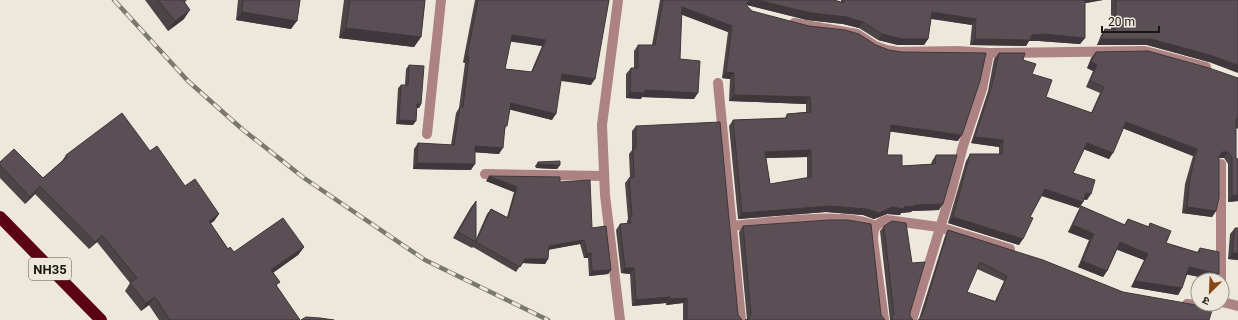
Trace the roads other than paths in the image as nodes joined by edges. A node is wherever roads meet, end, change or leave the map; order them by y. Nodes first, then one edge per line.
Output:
1 (441, 0) edge
2 (618, 0) edge
3 (784, 20) edge
4 (989, 54) junction
5 (1214, 70) edge
6 (718, 83) dead end
7 (426, 134) dead end
8 (1221, 164) edge
9 (484, 174) dead end
10 (604, 176) junction
11 (0, 217) edge
12 (731, 226) junction
13 (875, 226) junction
14 (939, 226) junction
15 (1019, 252) edge
16 (1222, 272) edge
17 (1176, 302) edge
18 (1190, 304) edge
19 (101, 320) edge
20 (620, 320) edge
21 (741, 320) edge
22 (884, 320) edge
23 (912, 320) edge

1 - 7 street
2 - 10 street
3 - 4 street
4 - 5 street
4 - 14 street
6 - 12 street
8 - 16 street
9 - 10 street
10 - 20 street
11 - 19 highway, NH35
12 - 13 street
12 - 21 street
13 - 14 street
13 - 22 street
14 - 15 street
14 - 23 street
17 - 18 street

